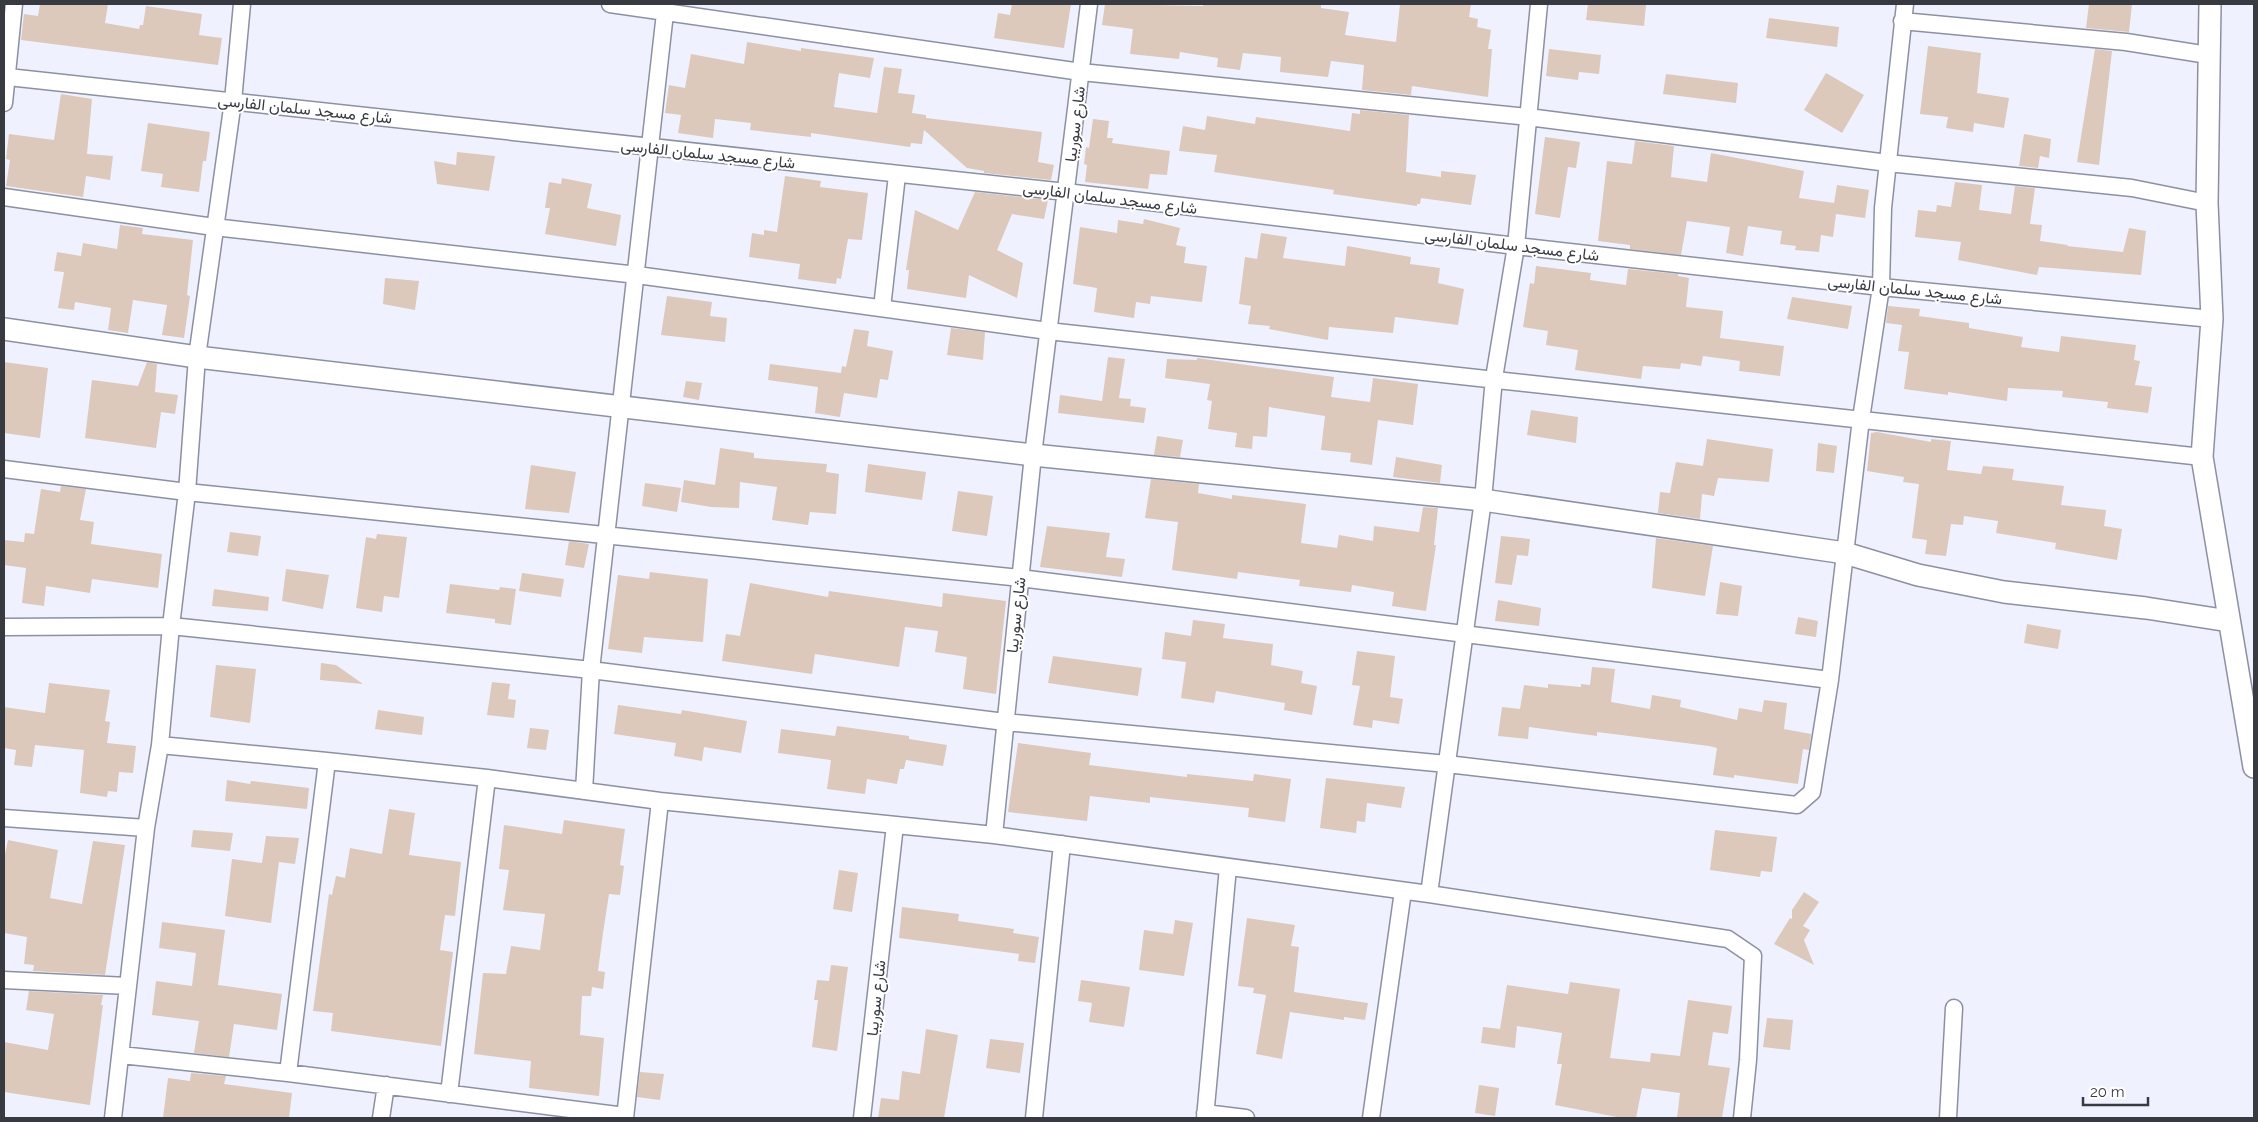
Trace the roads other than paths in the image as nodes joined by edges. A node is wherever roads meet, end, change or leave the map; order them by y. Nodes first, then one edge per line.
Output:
1 (14, 4) edge
2 (242, 4) edge
3 (610, 4) edge
4 (1089, 4) edge
5 (1539, 4) edge
6 (1905, 4) edge
7 (2210, 4) edge
8 (666, 7) edge
9 (1902, 21) junction
10 (2208, 55) junction
11 (1082, 72) junction
12 (8, 77) junction
13 (233, 101) junction
14 (4, 103) edge
15 (1528, 117) junction
16 (650, 148) junction
17 (1888, 162) junction
18 (897, 175) junction
19 (1066, 192) junction
20 (4, 197) edge
21 (2208, 203) junction
22 (214, 228) junction
23 (1516, 246) junction
24 (637, 274) junction
25 (1881, 287) junction
26 (882, 308) junction
27 (2212, 319) junction
28 (4, 329) edge
29 (1048, 330) junction
30 (197, 357) junction
31 (1494, 378) junction
32 (622, 407) junction
33 (1861, 419) junction
34 (1033, 454) junction
35 (2202, 457) junction
36 (4, 470) edge
37 (187, 492) junction
38 (1483, 500) junction
39 (608, 537) junction
40 (1845, 553) junction
41 (1020, 578) junction
42 (2228, 621) junction
43 (171, 626) junction
44 (4, 628) edge
45 (1466, 632) junction
46 (591, 670) junction
47 (1830, 680) junction
48 (1005, 722) junction
49 (160, 745) junction
50 (327, 761) junction
51 (1447, 764) junction
52 (2254, 767) edge
53 (487, 778) junction
54 (584, 791) junction
55 (660, 801) junction
56 (4, 818) edge
57 (894, 824) junction
58 (146, 828) junction
59 (994, 834) junction
60 (1062, 844) junction
61 (1228, 867) junction
62 (1402, 891) junction
63 (1429, 894) junction
64 (4, 980) edge
65 (128, 986) junction
66 (1954, 1008) dead end
67 (121, 1055) junction
68 (288, 1073) junction
69 (386, 1086) junction
70 (449, 1094) junction
71 (1205, 1116) edge
72 (625, 1117) edge
73 (113, 1118) edge
74 (381, 1118) edge
75 (862, 1118) edge
76 (1034, 1118) edge
77 (1246, 1118) edge
78 (1370, 1118) edge
79 (1742, 1118) edge
80 (1948, 1118) edge

1 - 12 street
2 - 13 street
3 - 8 street
4 - 11 street, شارع سوريبا
5 - 15 street
6 - 9 street
7 - 10 street
8 - 11 street
8 - 16 street
9 - 10 street
9 - 17 street
10 - 21 street
11 - 15 street
11 - 19 street, شارع سوريبا
12 - 13 street, شارع مسجد سلمان الفارسى
12 - 14 street
13 - 16 street, شارع مسجد سلمان الفارسى
13 - 22 street
15 - 17 street
15 - 23 street
16 - 18 street, شارع مسجد سلمان الفارسى
16 - 24 street
17 - 21 street
17 - 25 street
18 - 19 street, شارع مسجد سلمان الفارسى
18 - 26 street
19 - 23 street, شارع مسجد سلمان الفارسى
19 - 29 street, شارع سوريبا
20 - 22 street
21 - 27 street
22 - 24 street
22 - 30 street
23 - 25 street, شارع مسجد سلمان الفارسى
23 - 31 street
24 - 26 street
24 - 32 street
25 - 27 street, شارع مسجد سلمان الفارسى
25 - 33 street
26 - 29 street
27 - 35 street
28 - 30 street
29 - 31 street
29 - 34 street, شارع سوريبا
30 - 32 street
30 - 37 street
31 - 33 street
31 - 38 street
32 - 34 street
32 - 39 street
33 - 35 street
33 - 40 street
34 - 38 street
34 - 41 street, شارع سوريبا
35 - 42 street
36 - 37 street
37 - 39 street
37 - 43 street
38 - 40 street
38 - 45 street
39 - 41 street
39 - 46 street
40 - 42 street
40 - 47 street
41 - 45 street
41 - 48 street, شارع سوريبا
42 - 52 street
43 - 44 street
43 - 46 street
43 - 49 street
45 - 47 street
45 - 51 street
46 - 48 street
46 - 54 street
47 - 51 street
48 - 51 street
48 - 59 street, شارع سوريبا
49 - 50 street
49 - 58 street
50 - 53 street
50 - 68 street
51 - 63 street
53 - 54 street
53 - 70 street
54 - 55 street
55 - 57 street
55 - 72 street
56 - 58 street
57 - 59 street
57 - 75 street, شارع سوريبا
58 - 65 street
59 - 60 street
60 - 61 street
60 - 76 street
61 - 62 street
61 - 71 street
62 - 63 street
62 - 78 street
63 - 79 street
64 - 65 street
65 - 67 street
66 - 80 street
67 - 68 street
67 - 73 street
68 - 69 street
69 - 70 street
69 - 74 street
70 - 72 street
71 - 77 street

